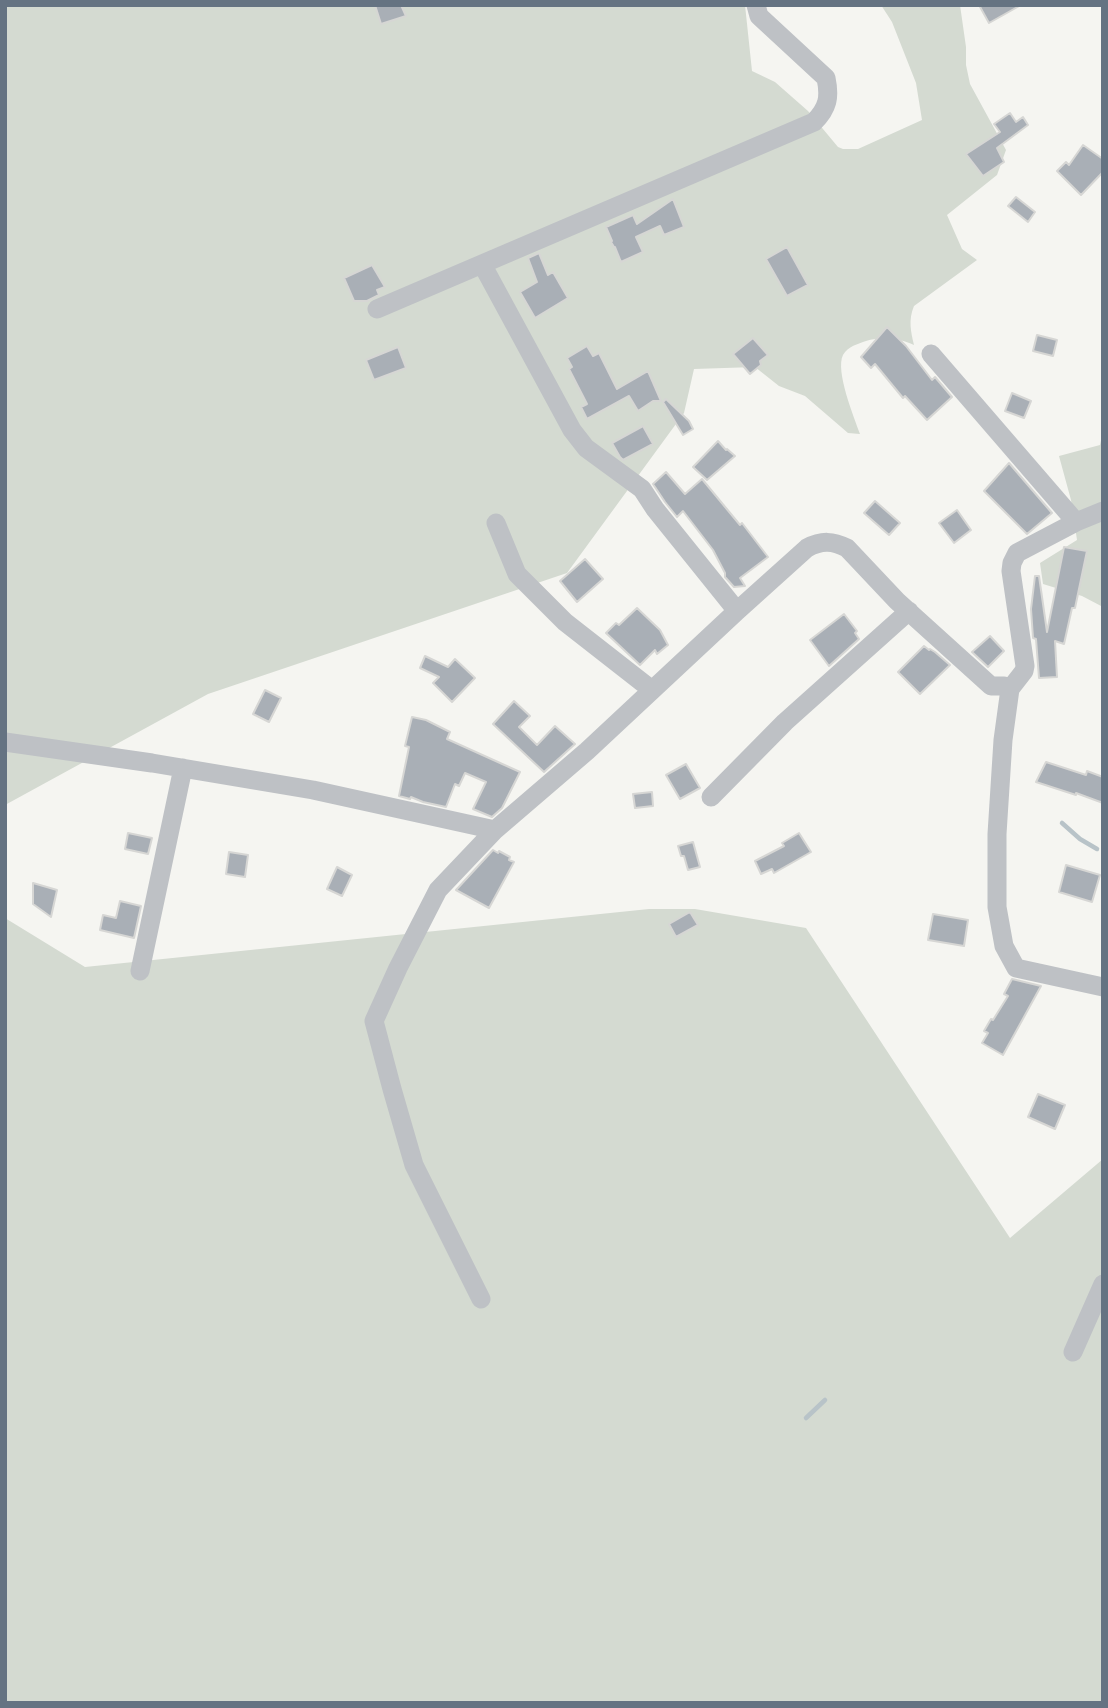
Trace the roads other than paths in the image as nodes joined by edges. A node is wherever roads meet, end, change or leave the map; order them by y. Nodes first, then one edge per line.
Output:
1 (756, 5) edge
2 (482, 264) junction
3 (377, 309) dead end
4 (931, 354) dead end
5 (1103, 511) edge
6 (1076, 522) junction
7 (496, 523) dead end
8 (737, 611) junction
9 (909, 611) junction
10 (1010, 689) junction
11 (652, 690) junction
12 (5, 742) edge
13 (183, 768) junction
14 (711, 797) dead end
15 (495, 830) junction
16 (140, 971) dead end
17 (1103, 987) edge
18 (1103, 1284) edge
19 (481, 1299) dead end
20 (1073, 1352) dead end

1 - 2 street
2 - 3 street
2 - 8 street
4 - 6 street
5 - 6 street
6 - 10 street
7 - 11 street
8 - 9 street
8 - 11 street
9 - 10 street
9 - 14 street
10 - 17 street
11 - 15 street
12 - 13 street
13 - 15 street
13 - 16 street
15 - 19 street
18 - 20 street

